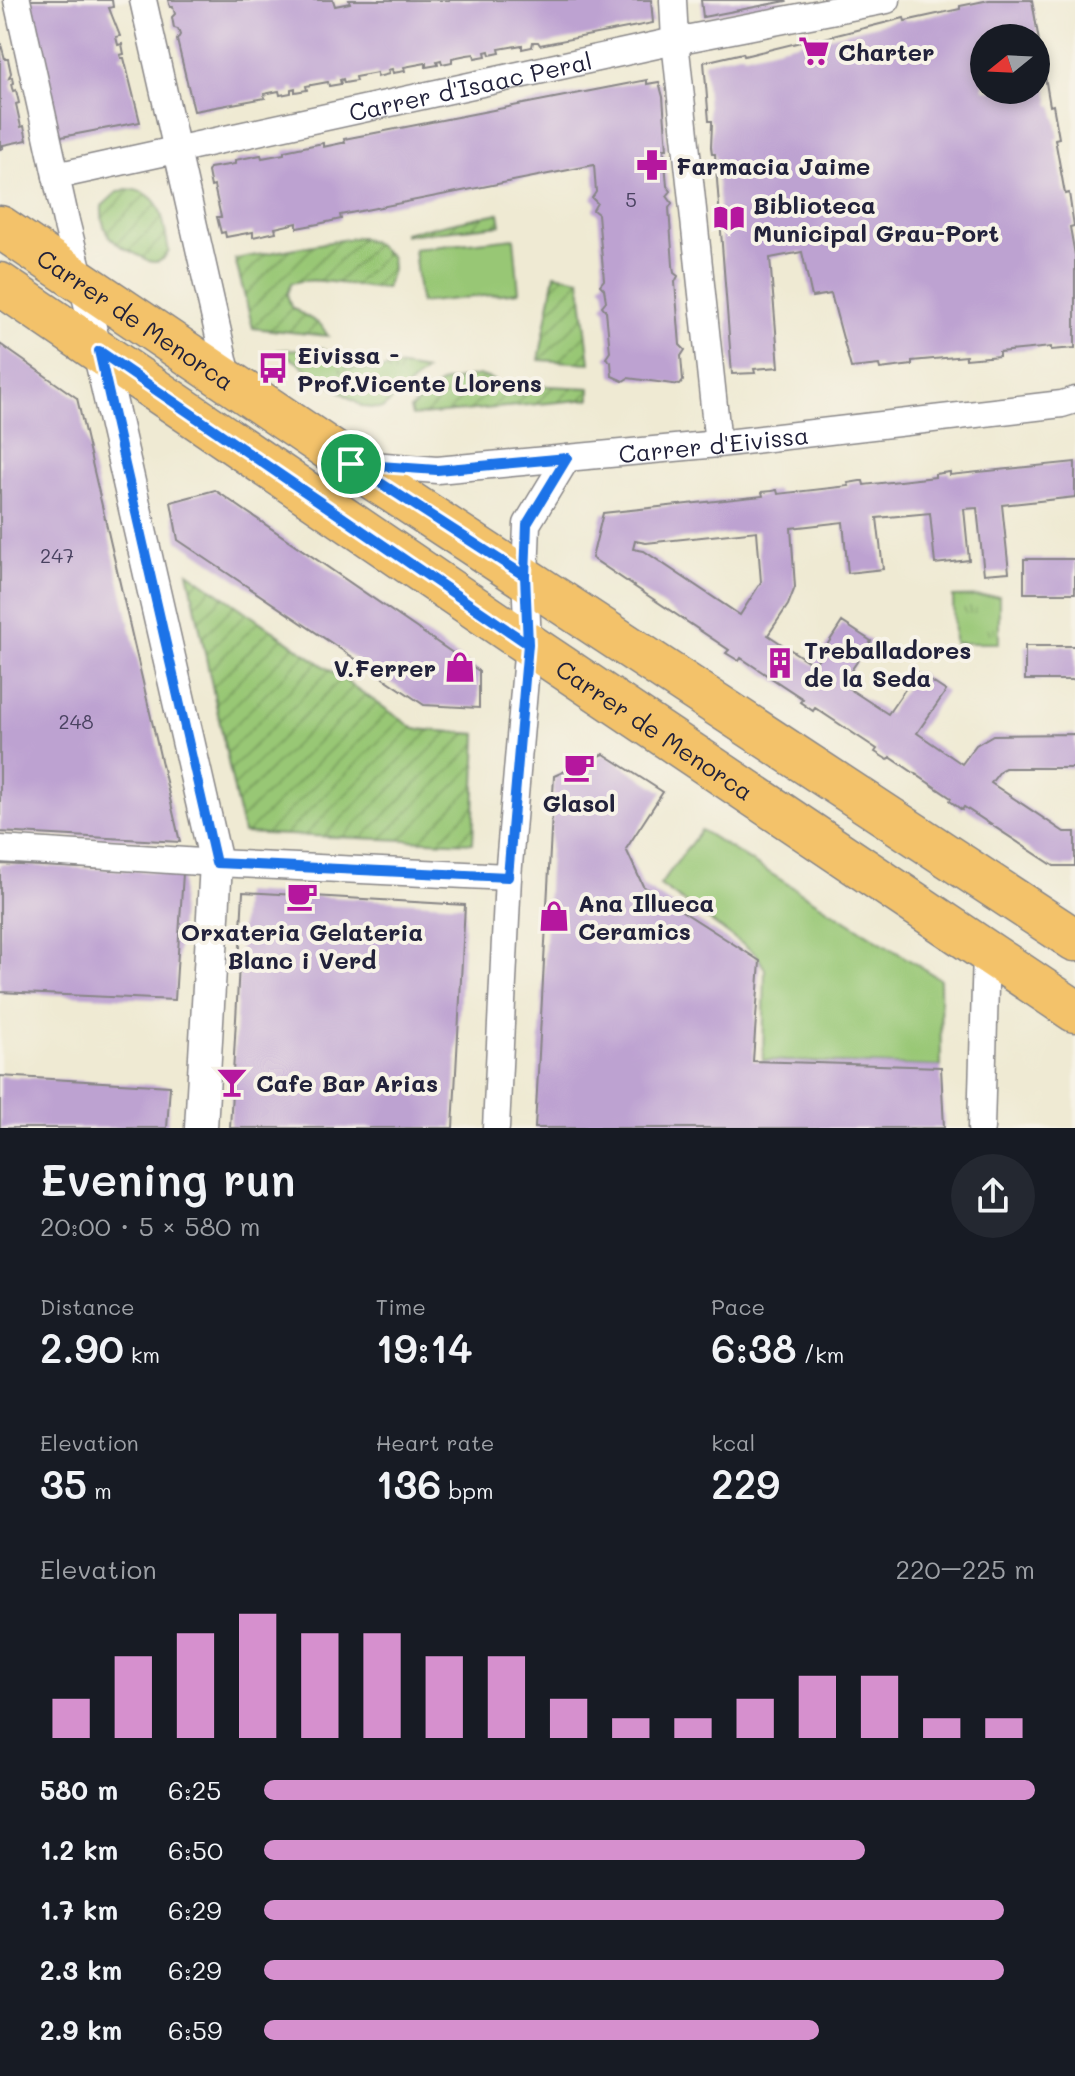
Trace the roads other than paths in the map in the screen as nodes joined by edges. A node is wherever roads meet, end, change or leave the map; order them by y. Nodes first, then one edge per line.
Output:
1 (17, 0) edge
2 (143, 0) edge
3 (673, 0) edge
4 (887, 0) edge
5 (675, 41) junction
6 (178, 148) junction
7 (56, 176) junction
8 (0, 227) edge
9 (81, 280) junction
10 (0, 284) edge
11 (99, 351) junction
12 (229, 381) junction
13 (1075, 400) edge
14 (718, 444) junction
15 (567, 458) junction
16 (351, 464) junction
17 (525, 576) junction
18 (528, 644) junction
19 (0, 849) edge
20 (216, 863) junction
21 (508, 877) junction
22 (1075, 940) edge
23 (986, 951) junction
24 (1075, 1011) edge
25 (201, 1128) edge
26 (496, 1128) edge
27 (981, 1128) edge

1 - 7 street
2 - 6 street
3 - 5 street
4 - 5 street, Carrer d'Isaac Peral
5 - 6 street, Carrer d'Isaac Peral
5 - 14 street
6 - 7 street, Carrer d'Isaac Peral
6 - 12 street
7 - 9 street
8 - 9 main road, Carrer de Menorca
9 - 11 street
9 - 12 main road, Carrer de Menorca
10 - 11 main road, Carrer de Menorca
11 - 18 main road, Carrer de Menorca
11 - 20 street
12 - 16 main road, Carrer de Menorca
13 - 14 street, Carrer d'Eivissa
14 - 15 street, Carrer d'Eivissa
15 - 16 street, Carrer d'Eivissa
15 - 17 street
16 - 17 main road, Carrer de Menorca
17 - 18 street
17 - 22 main road, Carrer de Menorca
18 - 21 street
18 - 23 main road, Carrer de Menorca
19 - 20 street
20 - 21 street
20 - 25 street
21 - 26 street
23 - 24 main road, Carrer de Menorca
23 - 27 street

